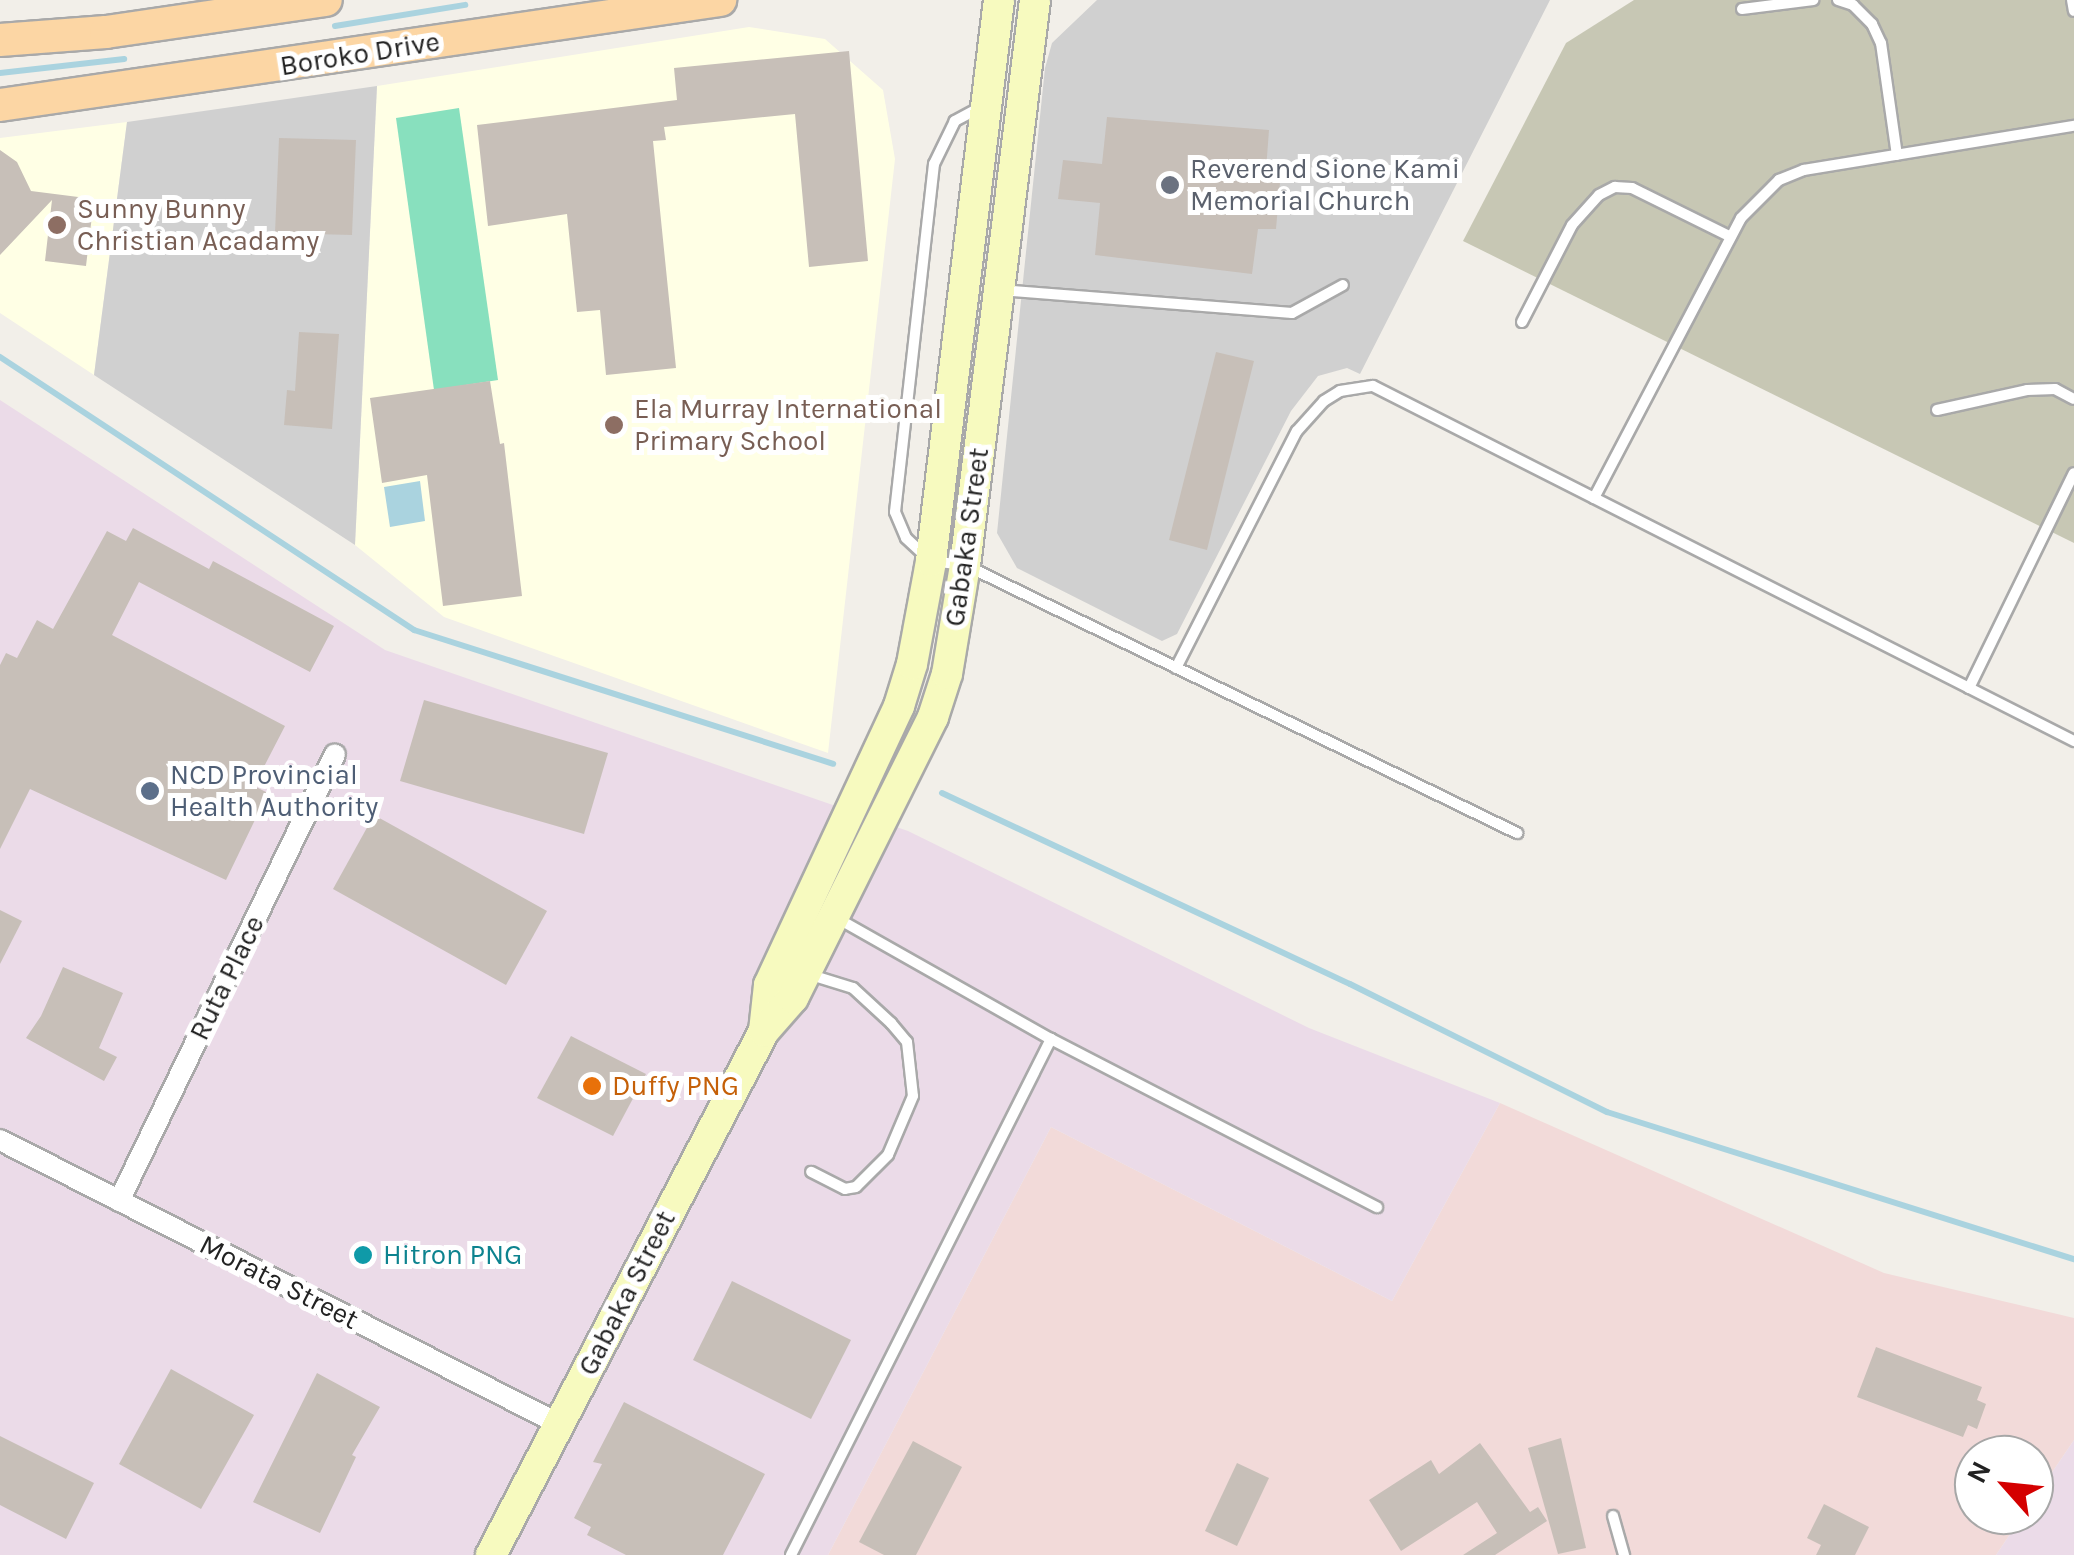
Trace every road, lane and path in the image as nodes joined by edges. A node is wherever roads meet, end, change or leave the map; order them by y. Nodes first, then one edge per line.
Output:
1 (326, 0) edge
2 (720, 0) edge
3 (999, 0) edge
4 (1036, 0) edge
5 (1812, 0) edge
6 (1838, 0) edge
7 (2072, 0) edge
8 (1742, 9) dead end
9 (2074, 11) edge
10 (0, 40) edge
11 (0, 105) edge
12 (983, 106) junction
13 (2074, 126) edge
14 (1897, 154) junction
15 (1731, 237) junction
16 (1344, 285) dead end
17 (999, 290) junction
18 (1522, 322) dead end
19 (2074, 399) edge
20 (1937, 410) dead end
21 (2074, 472) edge
22 (1594, 498) junction
23 (932, 562) junction
24 (966, 564) junction
25 (1176, 668) junction
26 (1969, 688) junction
27 (2074, 741) edge
28 (335, 755) dead end
29 (1517, 833) dead end
30 (834, 916) junction
31 (805, 974) junction
32 (764, 1031) junction
33 (1052, 1039) junction
34 (0, 1140) edge
35 (811, 1172) dead end
36 (118, 1201) junction
37 (1377, 1208) dead end
38 (559, 1424) junction
39 (1613, 1516) dead end
40 (491, 1555) edge
41 (792, 1555) edge
42 (1624, 1555) edge

1 - 10 main road
2 - 11 main road, Boroko Drive
3 - 12 street, Gabaka Street
4 - 17 street, Gabaka Street
5 - 8 lane
6 - 14 lane
7 - 9 lane
12 - 23 street, Gabaka Street
12 - 23 lane
13 - 14 lane
14 - 15 lane
15 - 18 lane
15 - 22 lane
16 - 17 lane
17 - 24 street, Gabaka Street
19 - 20 lane
21 - 26 lane
22 - 25 lane
22 - 26 lane
23 - 24 lane
23 - 32 street, Gabaka Street
24 - 25 lane
24 - 30 street, Gabaka Street
25 - 29 lane
26 - 27 lane
28 - 36 street, Ruta Place
30 - 31 street, Gabaka Street
30 - 33 lane
31 - 32 street, Gabaka Street
31 - 35 lane
32 - 38 street, Gabaka Street
33 - 37 lane
33 - 41 lane
34 - 36 street, Morata Street
36 - 38 street, Morata Street
38 - 40 street, Gabaka Street
39 - 42 lane

